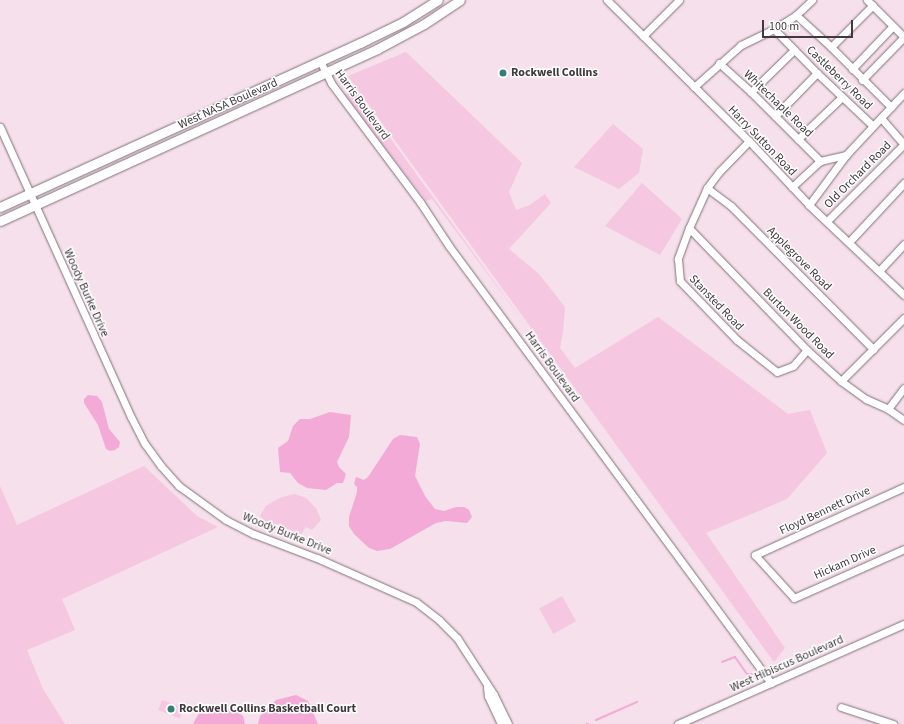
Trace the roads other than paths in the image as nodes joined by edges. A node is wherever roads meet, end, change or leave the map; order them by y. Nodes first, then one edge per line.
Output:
1 (438, 0) edge
2 (460, 0) edge
3 (607, 0) edge
4 (679, 0) edge
5 (812, 0) edge
6 (867, 0) edge
7 (873, 6) junction
8 (796, 15) junction
9 (893, 26) junction
10 (774, 29) junction
11 (643, 36) junction
12 (904, 37) edge
13 (831, 47) junction
14 (794, 50) junction
15 (320, 62) junction
16 (719, 63) junction
17 (852, 69) junction
18 (325, 73) junction
19 (817, 73) junction
20 (862, 80) junction
21 (694, 87) junction
22 (751, 92) junction
23 (904, 93) edge
24 (842, 97) junction
25 (230, 102) junction
26 (890, 107) junction
27 (235, 114) junction
28 (775, 116) junction
29 (881, 118) junction
30 (873, 126) junction
31 (0, 127) edge
32 (798, 139) junction
33 (749, 142) junction
34 (904, 144) edge
35 (846, 156) junction
36 (820, 161) junction
37 (904, 183) edge
38 (792, 187) junction
39 (707, 188) junction
40 (30, 193) junction
41 (35, 205) junction
42 (809, 205) junction
43 (0, 207) edge
44 (0, 221) edge
45 (827, 221) junction
46 (689, 228) junction
47 (849, 242) junction
48 (904, 244) edge
49 (879, 271) junction
50 (904, 295) edge
51 (904, 318) edge
52 (873, 349) junction
53 (807, 350) junction
54 (841, 381) junction
55 (904, 388) edge
56 (888, 409) junction
57 (904, 420) edge
58 (904, 487) edge
59 (904, 549) edge
60 (794, 598) joint
61 (904, 624) edge
62 (771, 683) junction
63 (487, 687) junction
64 (841, 707) dead end
65 (501, 724) edge
66 (508, 724) edge
67 (678, 724) edge
68 (893, 724) edge

1 - 15 main road, West NASA Boulevard
2 - 18 main road, West NASA Boulevard
3 - 11 street, Harry Sutton Road
4 - 11 street
5 - 8 street
6 - 7 street
7 - 9 street
7 - 13 street
8 - 10 street
8 - 13 street
9 - 12 street
9 - 17 street
10 - 14 street, Castleberry Road
10 - 16 street
11 - 21 street, Harry Sutton Road
12 - 20 street
13 - 17 street
14 - 19 street, Castleberry Road
14 - 22 street
15 - 18 street, Harris Boulevard
15 - 25 main road, West NASA Boulevard
16 - 21 street
16 - 22 street, Whitechaple Road
17 - 20 street
18 - 27 main road, West NASA Boulevard
18 - 62 street, Harris Boulevard
19 - 24 street, Castleberry Road
19 - 28 street
20 - 26 street
21 - 33 street, Harry Sutton Road
22 - 28 street, Whitechaple Road
23 - 26 street
24 - 30 street, Castleberry Road
24 - 32 street
25 - 27 main road
25 - 40 main road, West NASA Boulevard
26 - 29 street
27 - 41 main road, West NASA Boulevard
28 - 32 street, Whitechaple Road
29 - 30 street
29 - 34 street
30 - 35 street
31 - 40 street, Woody Burke Drive
32 - 36 street, Whitechaple Road
33 - 38 street, Harry Sutton Road
33 - 39 street, Stansted Road
34 - 45 street, Old Orchard Road
35 - 36 street
35 - 42 street
36 - 38 street
37 - 47 street
38 - 42 street, Harry Sutton Road
39 - 46 street, Stansted Road
39 - 52 street, Applegrove Road
40 - 41 street, Woody Burke Drive
40 - 43 main road, West NASA Boulevard
41 - 44 main road, West NASA Boulevard
41 - 63 street, Woody Burke Drive
42 - 45 street, Harry Sutton Road
45 - 47 street, Harry Sutton Road
46 - 53 street, Burton Wood Road
46 - 53 street, Stansted Road
47 - 49 street, Harry Sutton Road
48 - 49 street
49 - 50 street, Harry Sutton Road
51 - 52 street
52 - 54 street
53 - 54 street, Burton Wood Road
54 - 56 street, Burton Wood Road
55 - 56 street
56 - 57 street, Burton Wood Road
58 - 60 street, Floyd Bennett Drive
59 - 60 street, Hickam Drive
61 - 62 street, West Hibiscus Boulevard
62 - 67 street, West Hibiscus Boulevard
63 - 65 street, Woody Burke Drive
63 - 66 street, Woody Burke Drive
64 - 68 street

